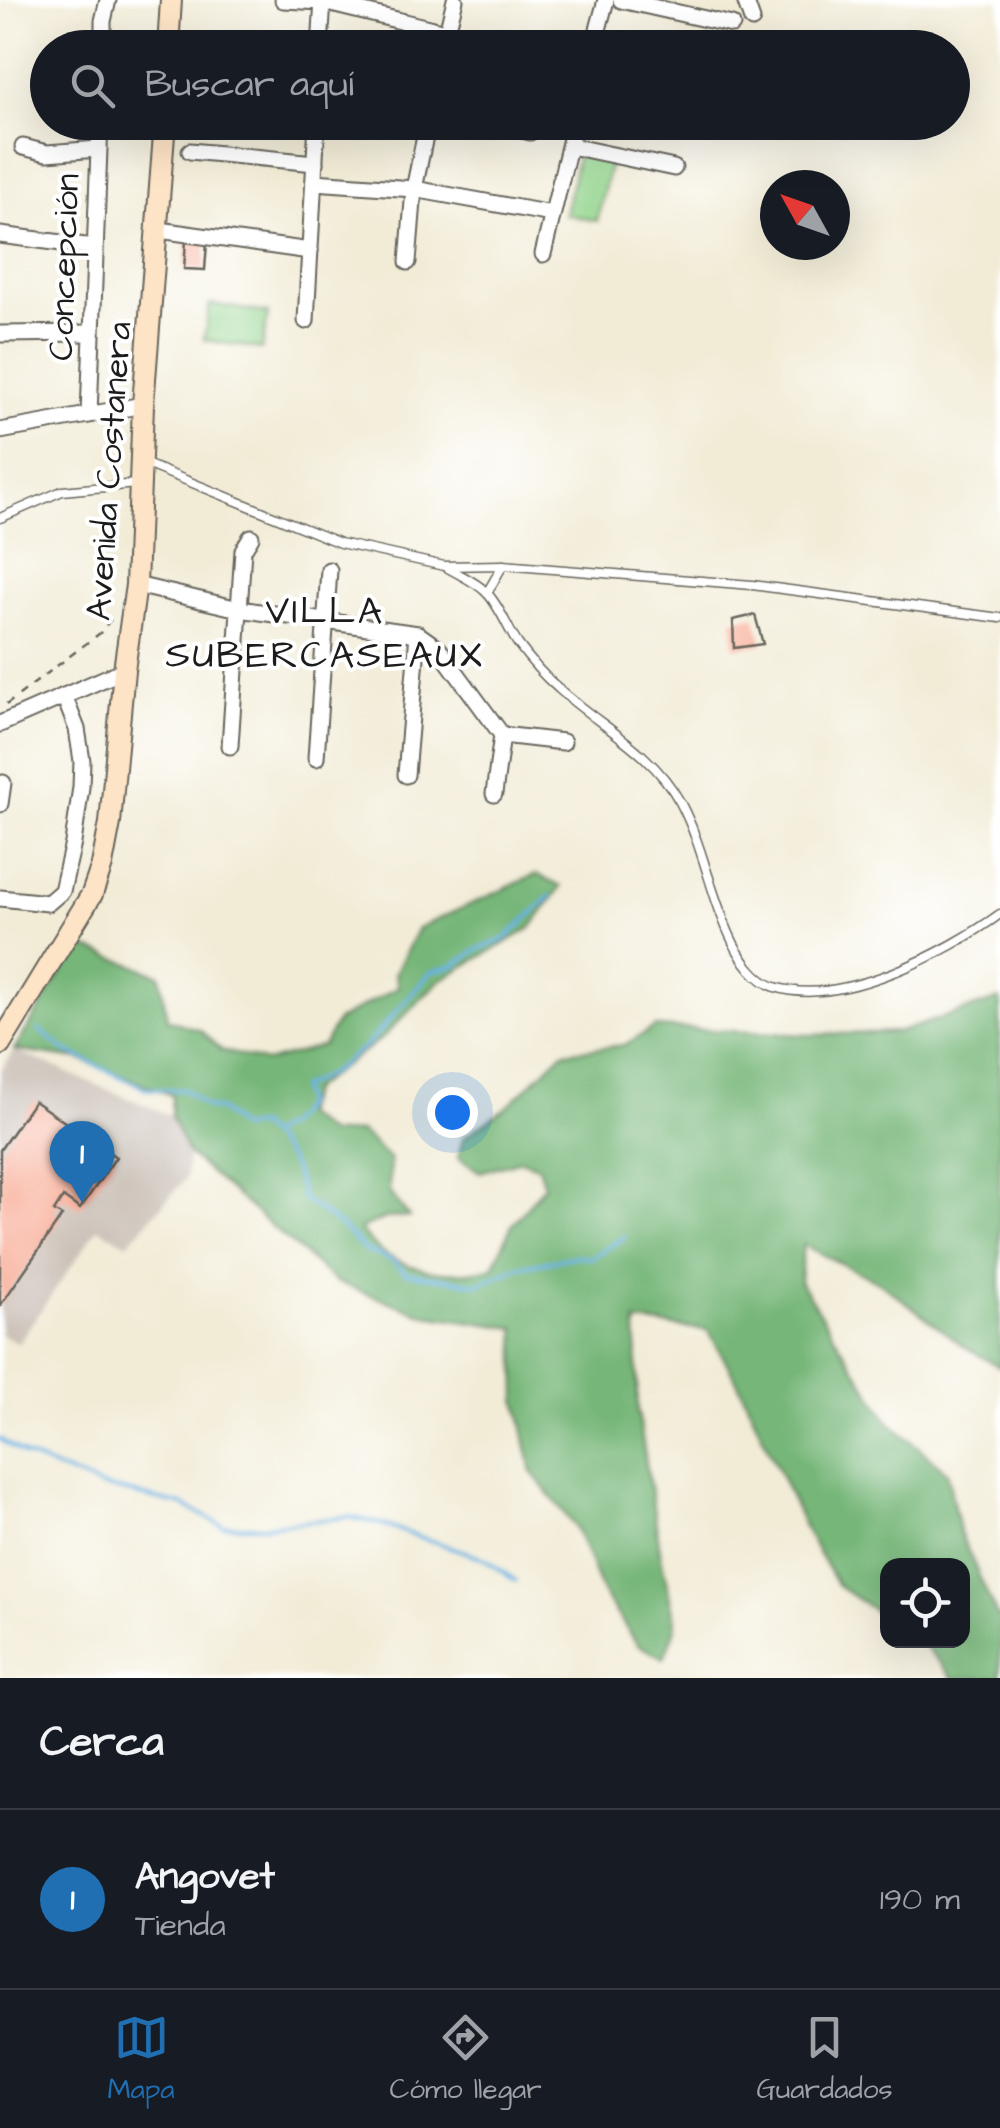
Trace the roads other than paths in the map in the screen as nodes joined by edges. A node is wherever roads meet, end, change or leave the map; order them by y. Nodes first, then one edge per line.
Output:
1 (108, 0) edge
2 (171, 0) edge
3 (283, 0) edge
4 (455, 0) edge
5 (606, 0) edge
6 (621, 0) edge
7 (745, 0) edge
8 (323, 1) edge
9 (752, 20) dead end
10 (732, 25) dead end
11 (103, 30) edge
12 (169, 30) edge
13 (321, 30) edge
14 (414, 30) edge
15 (448, 30) edge
16 (598, 30) edge
17 (99, 140) edge
18 (164, 140) edge
19 (316, 140) edge
20 (424, 140) edge
21 (571, 140) edge
22 (570, 146) junction
23 (23, 147) dead end
24 (98, 149) junction
25 (190, 152) dead end
26 (315, 163) junction
27 (674, 168) dead end
28 (314, 182) junction
29 (414, 189) junction
30 (552, 214) junction
31 (159, 230) junction
32 (0, 235) edge
33 (93, 247) junction
34 (310, 251) junction
35 (544, 254) dead end
36 (408, 262) dead end
37 (306, 321) dead end
38 (90, 332) junction
39 (0, 334) edge
40 (143, 405) junction
41 (89, 415) junction
42 (0, 420) edge
43 (18, 428) junction
44 (0, 431) edge
45 (141, 473) junction
46 (0, 518) edge
47 (251, 537) dead end
48 (503, 565) junction
49 (444, 566) junction
50 (329, 570) dead end
51 (136, 585) junction
52 (487, 593) junction
53 (240, 608) junction
54 (1000, 618) edge
55 (325, 621) junction
56 (418, 634) junction
57 (124, 670) junction
58 (64, 696) junction
59 (0, 724) edge
60 (502, 735) junction
61 (563, 742) dead end
62 (230, 746) dead end
63 (316, 758) dead end
64 (406, 775) dead end
65 (3, 783) dead end
66 (494, 794) dead end
67 (0, 804) edge
68 (0, 898) edge
69 (1000, 914) edge
70 (0, 1045) edge

1 - 11 street
2 - 12 street
3 - 8 street
4 - 15 street
5 - 16 street
6 - 10 street
7 - 9 street
8 - 13 street
8 - 14 street
17 - 24 street, Concepción
18 - 31 street, Avenida Costanera
19 - 26 street
20 - 29 street
21 - 22 street
22 - 27 street
22 - 30 street
23 - 24 street
24 - 33 street, Concepción
25 - 26 street
26 - 28 street
28 - 29 street
28 - 34 street
29 - 30 street
29 - 36 street
30 - 35 street
31 - 34 street
31 - 40 street, Avenida Costanera
32 - 33 street
33 - 38 street, Concepción
34 - 37 street
38 - 39 street
38 - 41 street, Concepción
40 - 41 street
40 - 45 street, Avenida Costanera
41 - 43 street
42 - 43 street
43 - 44 street
45 - 46 lane
45 - 49 lane
45 - 51 street, Avenida Costanera
47 - 53 street
48 - 49 lane
48 - 52 lane
48 - 54 lane
49 - 52 lane
50 - 55 street
51 - 53 street
51 - 57 street, Avenida Costanera
52 - 69 lane
53 - 55 street
53 - 62 street
55 - 56 street
55 - 63 street
56 - 60 street
56 - 64 street
57 - 58 street
57 - 70 street, Avenida Costanera
58 - 59 street
58 - 68 street
60 - 61 street
60 - 66 street
65 - 67 street

